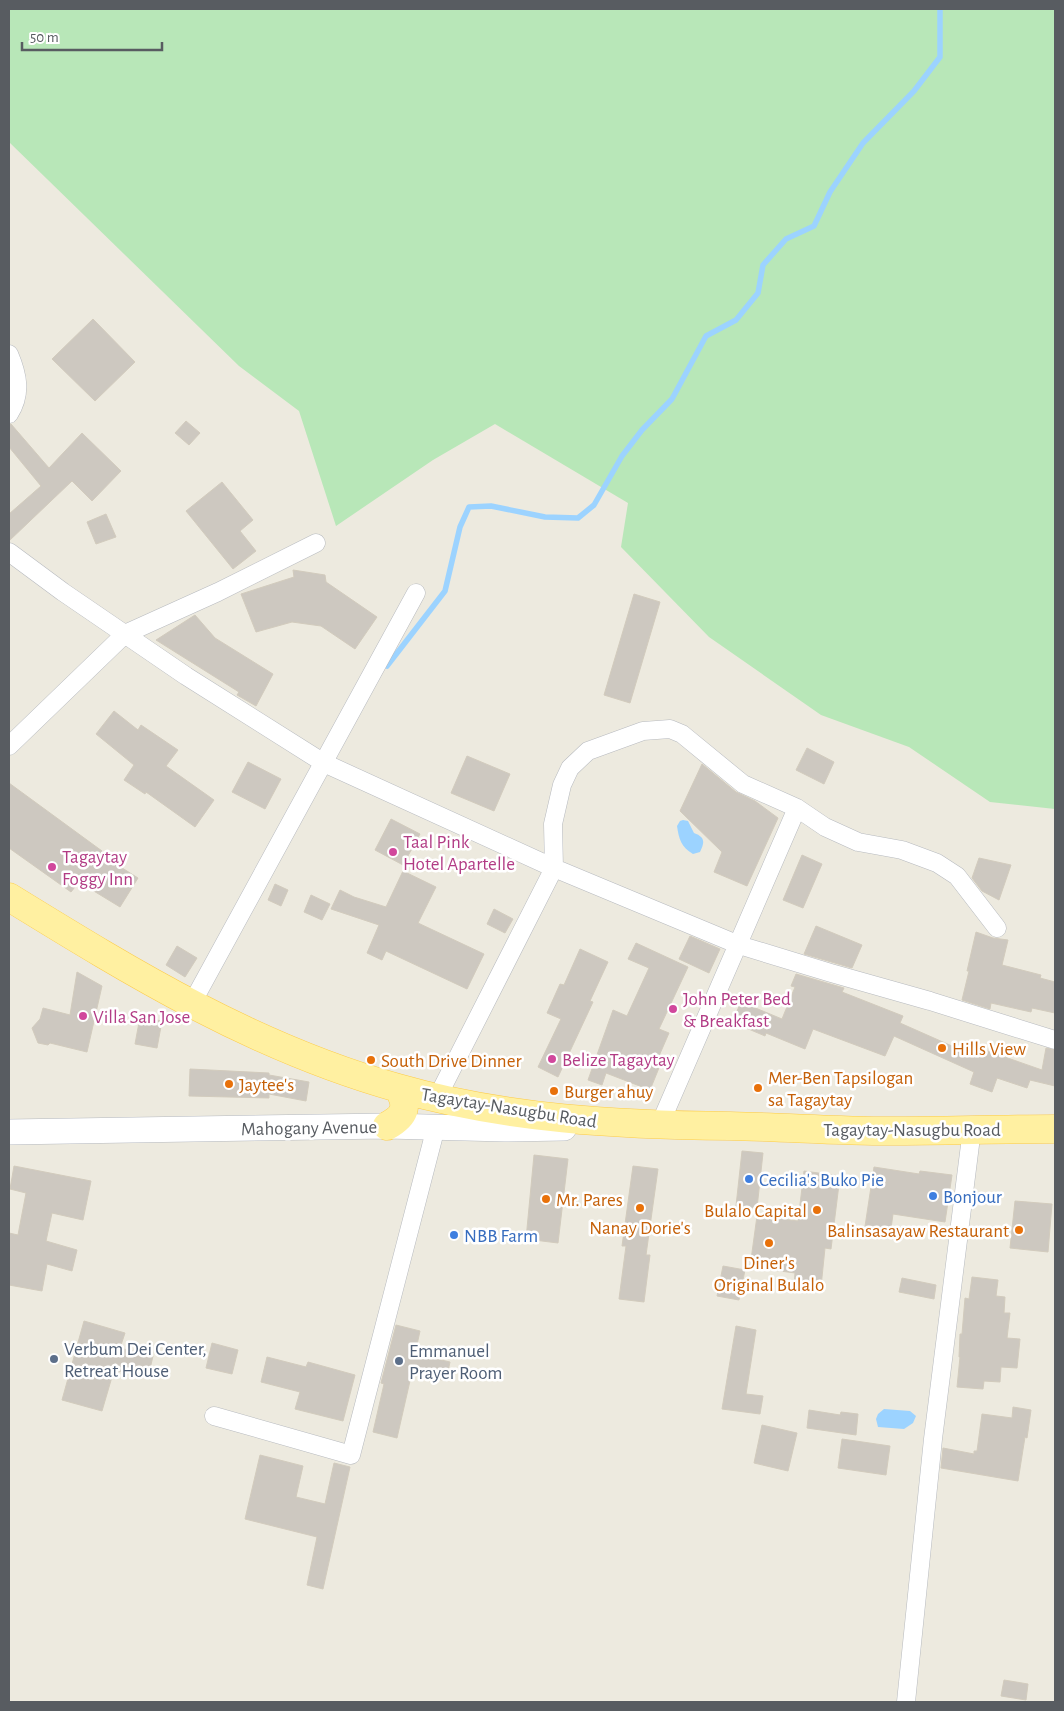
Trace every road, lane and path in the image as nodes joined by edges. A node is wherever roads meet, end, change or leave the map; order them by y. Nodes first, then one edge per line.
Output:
1 (9, 354) edge
2 (9, 414) edge
3 (316, 543) dead end
4 (9, 552) edge
5 (416, 592) dead end
6 (125, 634) junction
7 (9, 746) edge
8 (324, 762) junction
9 (797, 808) junction
10 (554, 868) junction
11 (9, 897) edge
12 (997, 928) dead end
13 (739, 944) junction
14 (191, 1005) junction
15 (1055, 1040) edge
16 (398, 1088) junction
17 (438, 1098) junction
18 (608, 1123) junction
19 (660, 1124) junction
20 (387, 1126) junction
21 (436, 1127) junction
22 (972, 1129) junction
23 (1055, 1129) edge
24 (9, 1132) edge
25 (214, 1416) dead end
26 (906, 1702) edge

1 - 2 street
3 - 6 street
4 - 6 street
5 - 8 street
6 - 7 street
6 - 8 street
8 - 10 street
8 - 14 street
9 - 10 street
9 - 12 street
9 - 13 street
10 - 13 street
10 - 17 street
11 - 14 main road, Tagaytay-Nasugbu Road
13 - 15 street
13 - 19 street
14 - 16 main road, Tagaytay-Nasugbu Road
16 - 17 main road, Tagaytay-Nasugbu Road
16 - 20 main road
17 - 18 main road, Tagaytay-Nasugbu Road
18 - 19 main road, Tagaytay-Nasugbu Road
18 - 21 main road, Mahogany Avenue
19 - 22 main road, Tagaytay-Nasugbu Road
20 - 21 main road, Mahogany Avenue
20 - 24 main road, Mahogany Avenue
21 - 25 street
22 - 23 main road, Tagaytay-Nasugbu Road
22 - 26 street

